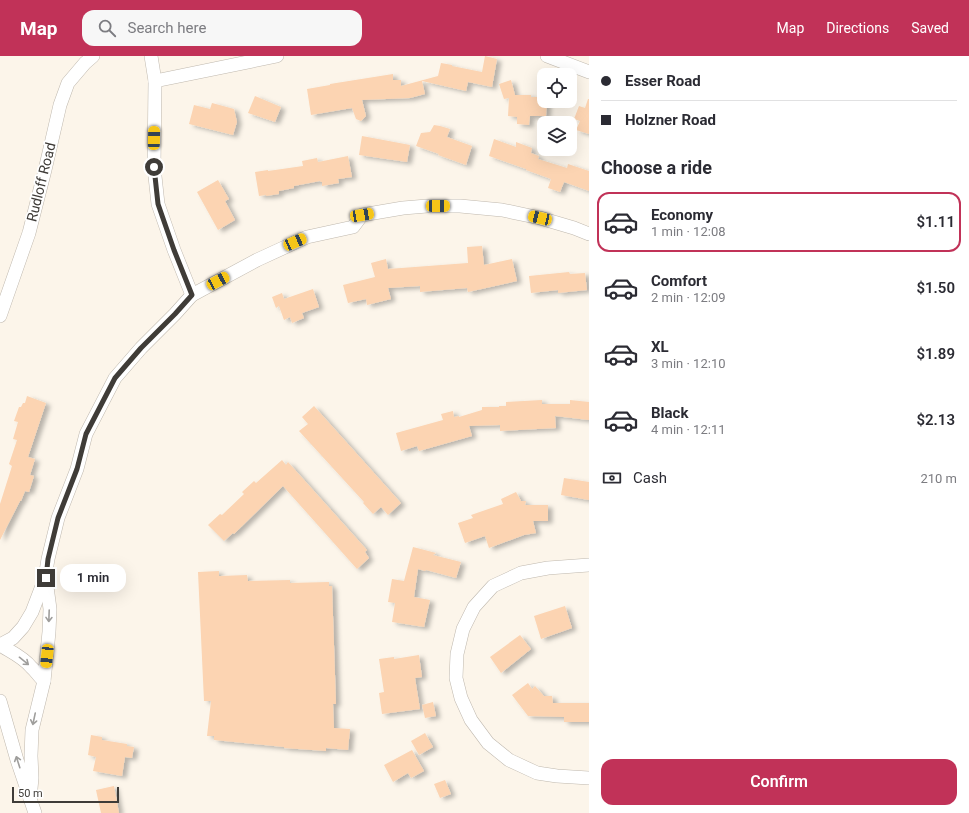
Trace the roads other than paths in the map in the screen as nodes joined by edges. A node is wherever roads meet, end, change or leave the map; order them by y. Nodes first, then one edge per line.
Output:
1 (93, 56) edge
2 (151, 56) edge
3 (277, 56) edge
4 (547, 56) edge
5 (589, 72) edge
6 (155, 81) junction
7 (589, 234) edge
8 (192, 295) junction
9 (0, 316) edge
10 (589, 565) edge
11 (46, 578) junction
12 (0, 645) edge
13 (44, 681) junction
14 (0, 702) edge
15 (3, 716) edge
16 (589, 778) edge
17 (30, 800) junction
18 (34, 813) edge

1 - 9 street, Rudloff Road
2 - 6 street
3 - 6 street
4 - 5 street
6 - 8 street
7 - 8 street
8 - 11 street
10 - 16 street
11 - 12 street
11 -> 13 street
12 -> 13 street
13 -> 17 street
14 - 15 street
17 -> 15 street
17 - 18 street

